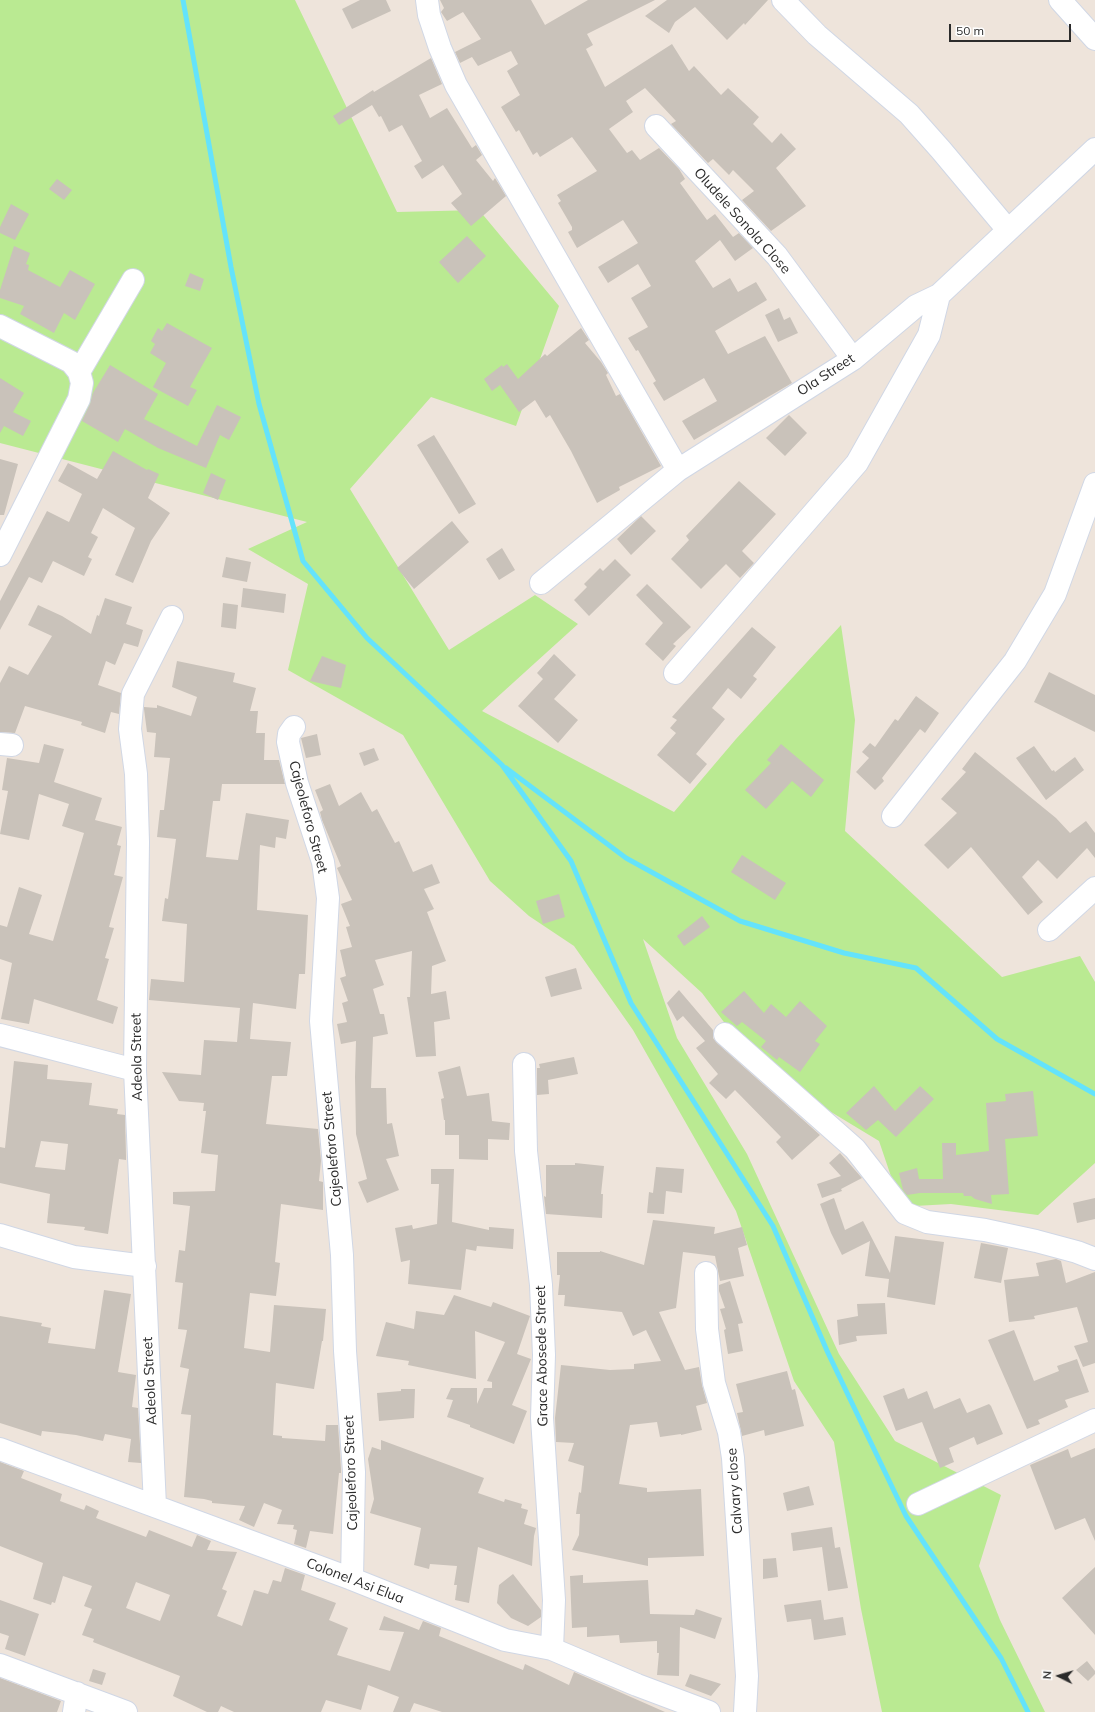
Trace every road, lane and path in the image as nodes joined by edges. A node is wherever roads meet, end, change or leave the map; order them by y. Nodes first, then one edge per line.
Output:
1 (428, 0) edge
2 (783, 0) edge
3 (1060, 0) edge
4 (1095, 39) edge
5 (656, 126) dead end
6 (1095, 149) edge
7 (1008, 230) junction
8 (133, 280) dead end
9 (939, 295) junction
10 (0, 326) edge
11 (853, 359) junction
12 (75, 367) junction
13 (678, 470) junction
14 (1095, 484) edge
15 (0, 555) edge
16 (541, 584) dead end
17 (172, 617) dead end
18 (675, 674) dead end
19 (294, 727) dead end
20 (893, 816) dead end
21 (1095, 888) edge
22 (1049, 930) dead end
23 (725, 1034) dead end
24 (0, 1036) edge
25 (524, 1064) dead end
26 (135, 1070) junction
27 (0, 1235) edge
28 (1095, 1259) edge
29 (145, 1266) junction
30 (706, 1273) dead end
31 (1095, 1420) edge
32 (0, 1449) edge
33 (918, 1504) dead end
34 (155, 1506) junction
35 (352, 1579) junction
36 (552, 1649) junction
37 (0, 1665) edge
38 (75, 1702) edge
39 (126, 1712) edge
40 (710, 1712) edge
41 (745, 1712) edge

1 - 13 street
2 - 7 street
3 - 4 street
5 - 11 street, Oludele Sonola Close
6 - 7 street, Ola Street
7 - 9 street, Ola Street
8 - 12 street
9 - 11 street, Ola Street
9 - 18 street
10 - 12 street
11 - 13 street, Ola Street
12 - 15 street
13 - 16 street, Ola Street
14 - 20 street
17 - 26 street, Adeola Street
19 - 35 street, Cajeoleforo Street
21 - 22 street
23 - 28 street
24 - 26 street
25 - 36 street, Grace Abosede Street
26 - 29 street, Adeola Street
27 - 29 street
29 - 34 street, Adeola Street
30 - 41 street, Calvary close
31 - 33 street
32 - 34 street, Colonel Asi Elua
34 - 35 street, Colonel Asi Elua
35 - 36 street, Colonel Asi Elua
36 - 40 street, Colonel Asi Elua
37 - 38 street
38 - 39 street

